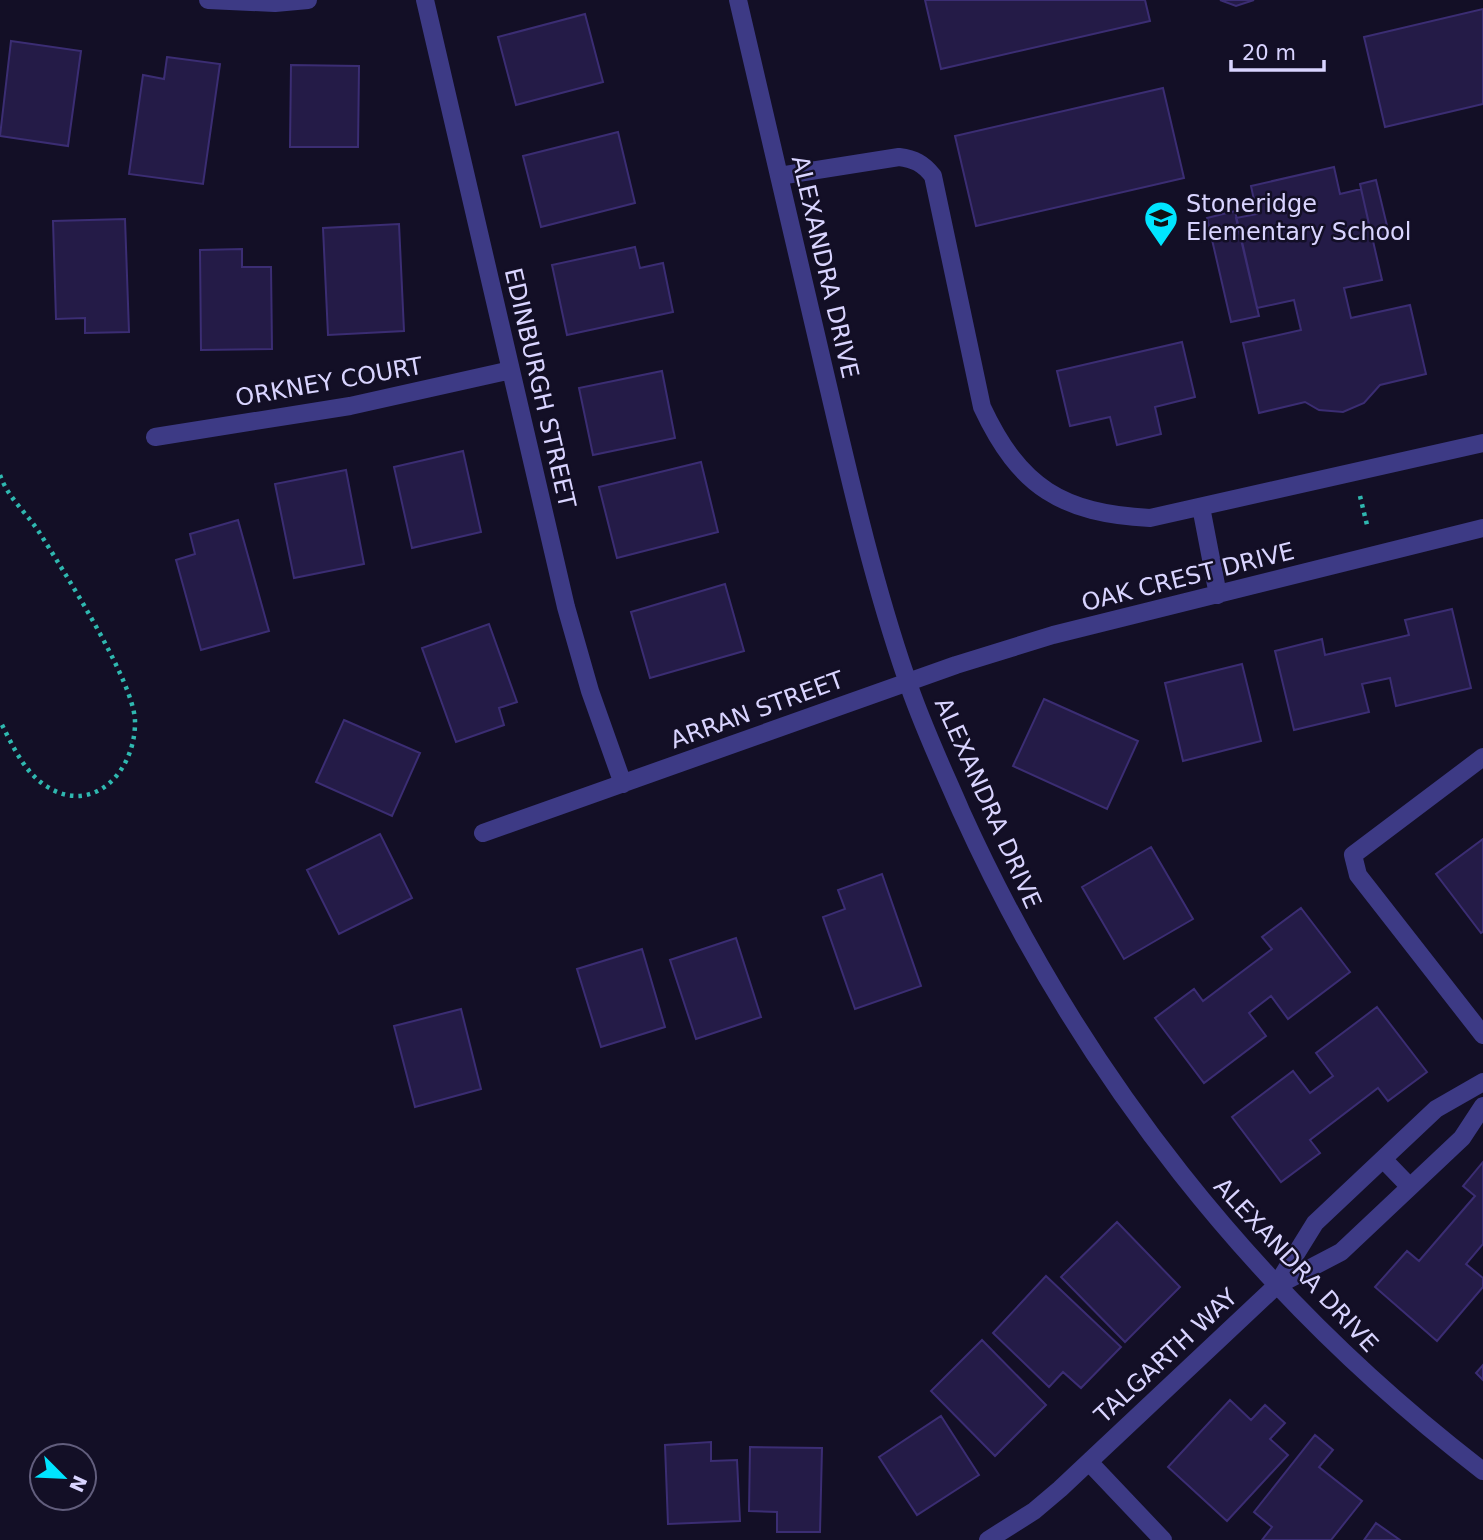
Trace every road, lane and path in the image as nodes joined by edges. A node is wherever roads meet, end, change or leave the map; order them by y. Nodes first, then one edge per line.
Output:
1 (208, 0) edge
2 (308, 0) edge
3 (425, 0) edge
4 (738, 0) edge
5 (779, 176) junction
6 (511, 370) junction
7 (155, 437) dead end
8 (1483, 443) edge
9 (0, 475) edge
10 (1201, 507) junction
11 (1363, 512) dead end
12 (1483, 528) edge
13 (1368, 529) dead end
14 (1218, 595) junction
15 (907, 683) junction
16 (0, 721) edge
17 (1483, 757) edge
18 (623, 784) junction
19 (482, 833) dead end
20 (1483, 1035) edge
21 (1483, 1082) edge
22 (1483, 1106) edge
23 (1383, 1159) junction
24 (1410, 1187) junction
25 (1276, 1286) junction
26 (1089, 1462) junction
27 (1483, 1471) edge
28 (988, 1540) edge
29 (1163, 1540) edge

1 - 2 street
3 - 6 street, EDINBURGH STREET
4 - 5 street, ALEXANDRA DRIVE
5 - 10 street
5 - 15 street, ALEXANDRA DRIVE
6 - 7 street, ORKNEY COURT
6 - 18 street, EDINBURGH STREET
8 - 10 street
9 - 16 path
10 - 14 street
11 - 13 path
12 - 14 street, OAK CREST DRIVE
14 - 15 street, OAK CREST DRIVE
15 - 18 street, ARRAN STREET
15 - 25 street, ALEXANDRA DRIVE
17 - 20 street
18 - 19 street, ARRAN STREET
21 - 23 street
22 - 24 street
23 - 24 street
23 - 25 street
24 - 25 street
25 - 26 street, TALGARTH WAY
25 - 27 street, ALEXANDRA DRIVE
26 - 28 street, TALGARTH WAY
26 - 29 street

